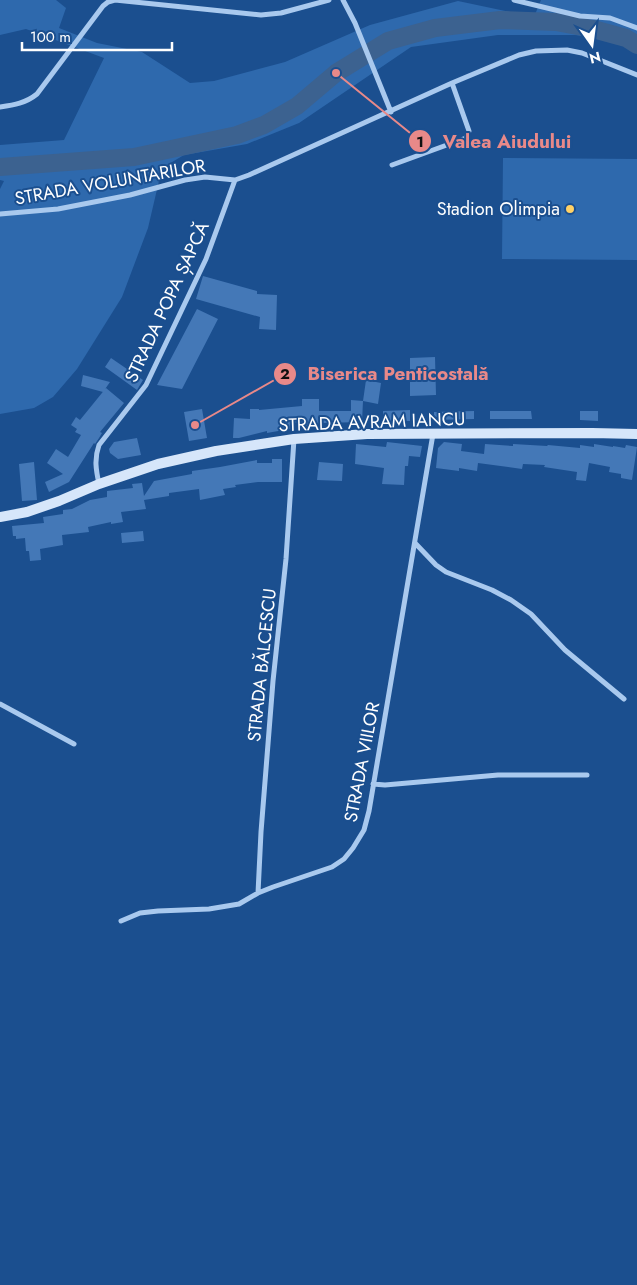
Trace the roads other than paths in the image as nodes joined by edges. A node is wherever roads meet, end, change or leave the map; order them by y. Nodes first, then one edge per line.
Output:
1 (329, 0) edge
2 (343, 0) edge
3 (514, 0) edge
4 (637, 28) edge
5 (637, 75) edge
6 (452, 83) junction
7 (0, 107) edge
8 (391, 112) junction
9 (392, 165) dead end
10 (235, 180) junction
11 (0, 214) edge
12 (433, 434) junction
13 (637, 434) edge
14 (294, 439) junction
15 (99, 484) junction
16 (0, 517) edge
17 (415, 543) junction
18 (624, 699) dead end
19 (0, 704) edge
20 (74, 744) dead end
21 (587, 775) dead end
22 (373, 784) junction
23 (258, 893) junction
24 (121, 922) dead end

1 - 7 street
2 - 8 street
3 - 4 street
5 - 6 street, STRADA VOLUNTARILOR
6 - 8 street, STRADA VOLUNTARILOR
6 - 9 street
8 - 10 street, STRADA VOLUNTARILOR
10 - 11 street, STRADA VOLUNTARILOR
10 - 15 street, STRADA POPA ȘAPCĂ
12 - 13 main road, STRADA AVRAM IANCU
12 - 14 main road, STRADA AVRAM IANCU
12 - 17 street, STRADA VIILOR
14 - 15 main road, STRADA AVRAM IANCU
14 - 23 street, STRADA BĂLCESCU
15 - 16 main road, STRADA AVRAM IANCU
17 - 18 street
17 - 22 street, STRADA VIILOR
19 - 20 street
21 - 22 street
22 - 23 street, STRADA VIILOR
23 - 24 street, STRADA VIILOR

